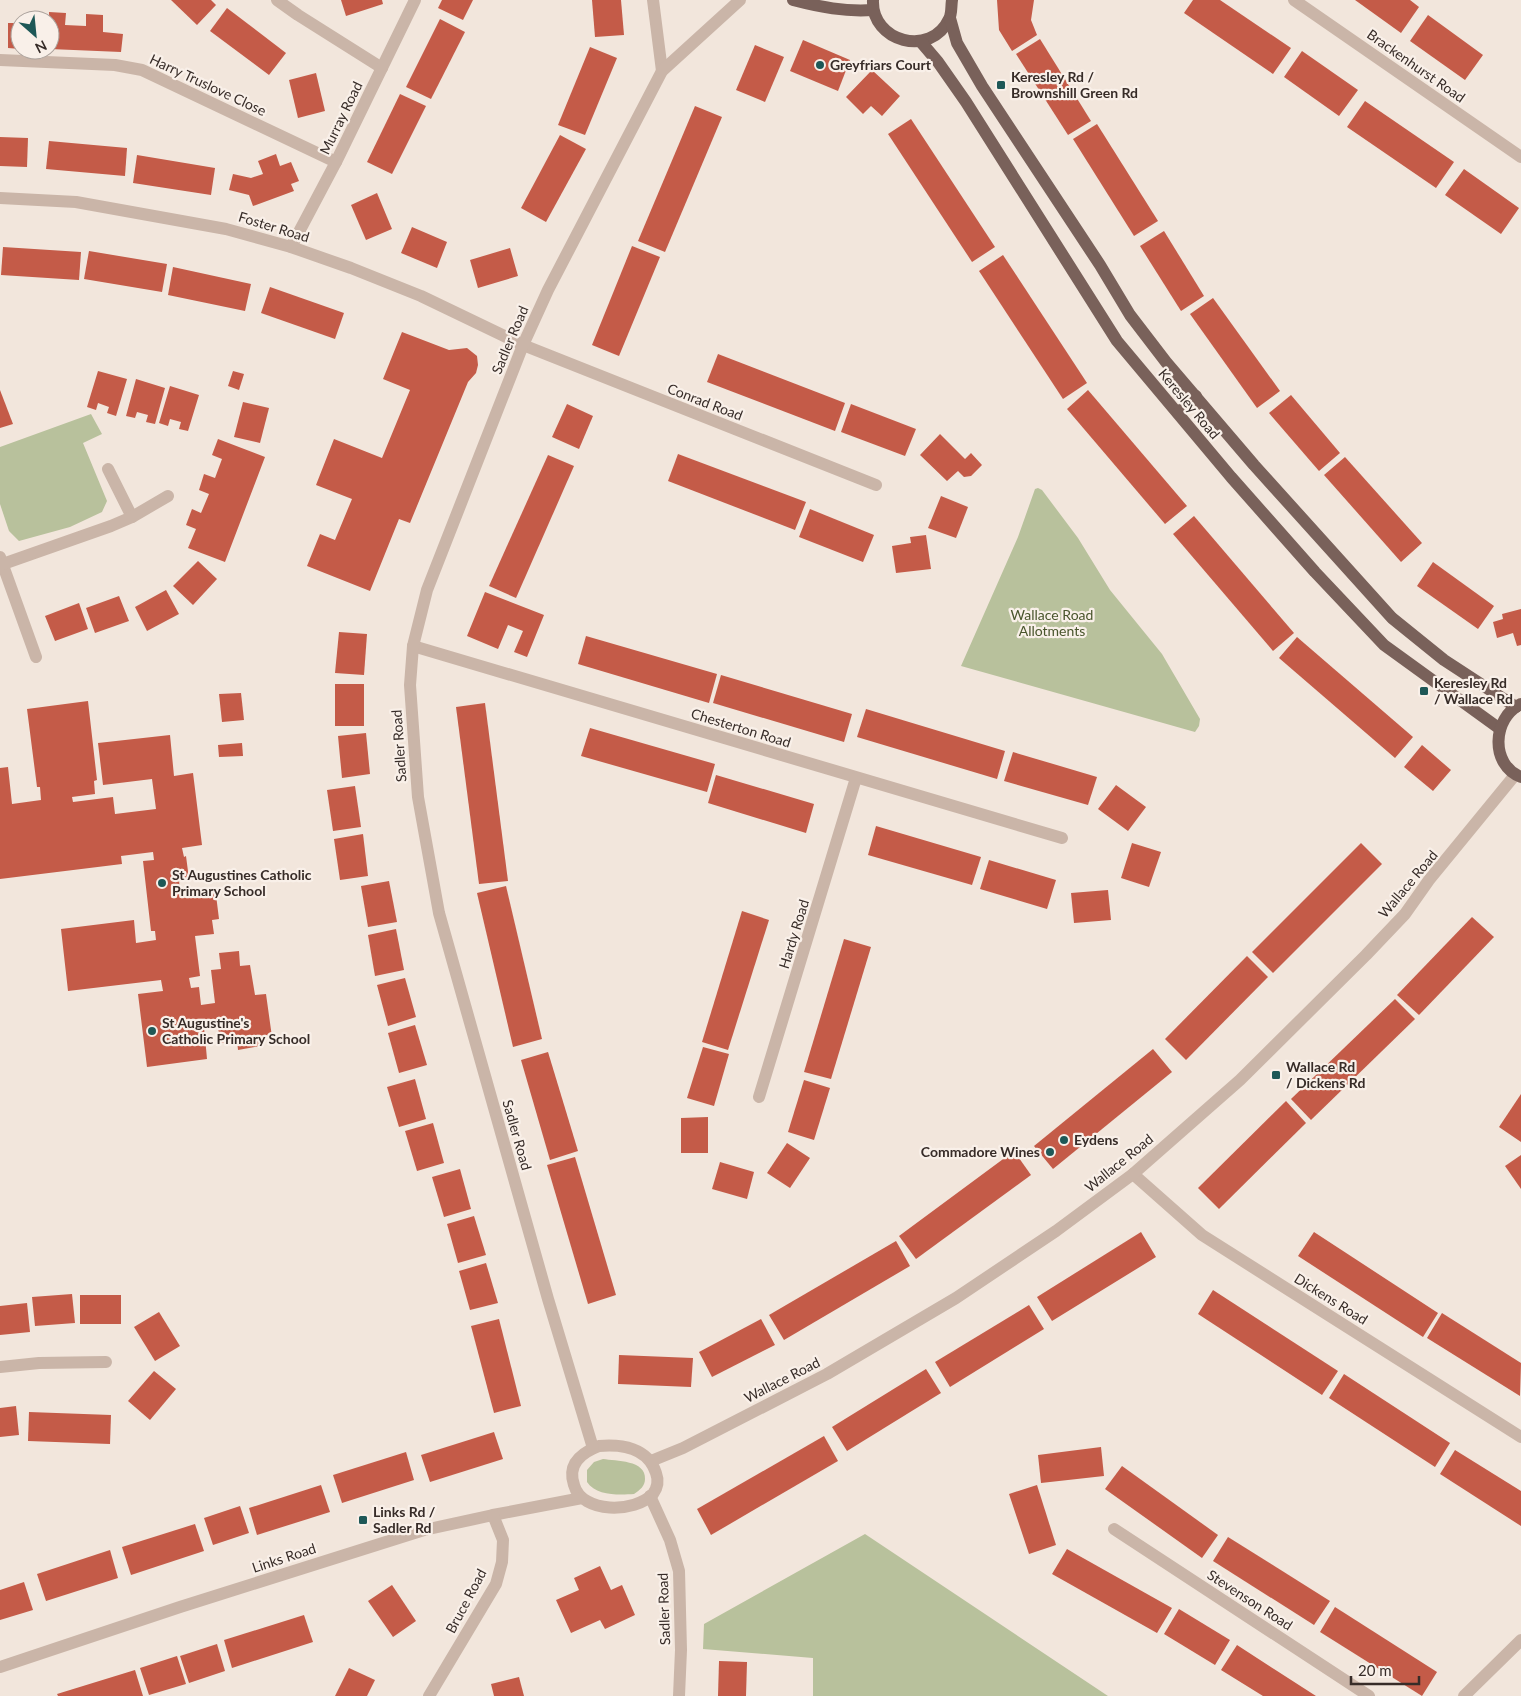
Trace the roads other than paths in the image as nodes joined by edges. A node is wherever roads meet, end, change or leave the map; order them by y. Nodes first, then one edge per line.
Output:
1 (277, 0) edge
2 (416, 0) edge
3 (653, 0) edge
4 (740, 0) edge
5 (793, 0) edge
6 (952, 0) edge
7 (1294, 0) edge
8 (873, 5) edge
9 (950, 18) junction
10 (921, 42) junction
11 (0, 60) edge
12 (382, 68) junction
13 (662, 71) junction
14 (1521, 157) edge
15 (336, 162) junction
16 (0, 198) edge
17 (291, 247) junction
18 (523, 345) junction
19 (1196, 396) junction
20 (1178, 413) junction
21 (108, 469) dead end
22 (876, 485) dead end
23 (168, 496) dead end
24 (132, 517) junction
25 (1, 561) edge
26 (413, 646) junction
27 (36, 657) dead end
28 (1519, 706) edge
29 (1500, 728) junction
30 (1518, 776) edge
31 (856, 778) junction
32 (1062, 838) dead end
33 (759, 1097) dead end
34 (1133, 1174) junction
35 (106, 1362) dead end
36 (0, 1367) edge
37 (1521, 1437) edge
38 (593, 1448) junction
39 (651, 1461) junction
40 (650, 1496) junction
41 (582, 1498) junction
42 (493, 1515) junction
43 (1114, 1529) dead end
44 (1521, 1640) edge
45 (0, 1667) edge
46 (429, 1696) edge
47 (679, 1696) edge
48 (1369, 1696) edge
49 (1464, 1696) edge

1 - 12 street
2 - 12 street, Murray Road
3 - 13 street
4 - 13 street, Sadler Road
5 - 8 main road
6 - 9 main road
7 - 14 street, Brackenhurst Road
8 - 10 main road
9 - 10 main road
9 - 19 main road, Keresley Road
10 - 20 main road, Keresley Road
11 - 15 street, Harry Truslove Close
12 - 15 street, Murray Road
13 - 18 street, Sadler Road
15 - 17 street, Murray Road
16 - 17 street, Foster Road
17 - 18 street, Foster Road
18 - 22 street, Conrad Road
18 - 26 street, Sadler Road
19 - 20 main road
19 - 28 main road, Keresley Road
20 - 29 main road, Keresley Road
21 - 24 street
23 - 24 street
24 - 25 street
25 - 27 street
26 - 31 street, Chesterton Road
26 - 38 street, Sadler Road
28 - 29 main road
29 - 30 main road
30 - 34 street, Wallace Road
31 - 32 street, Chesterton Road
31 - 33 street, Hardy Road
34 - 37 street, Dickens Road
34 - 39 street, Wallace Road
35 - 36 street
38 - 39 street
38 - 41 street
39 - 40 street
40 - 41 street
40 - 47 street, Sadler Road
41 - 42 street, Links Road
42 - 45 street, Links Road
42 - 46 street, Bruce Road
43 - 48 street, Stevenson Road
44 - 49 street

